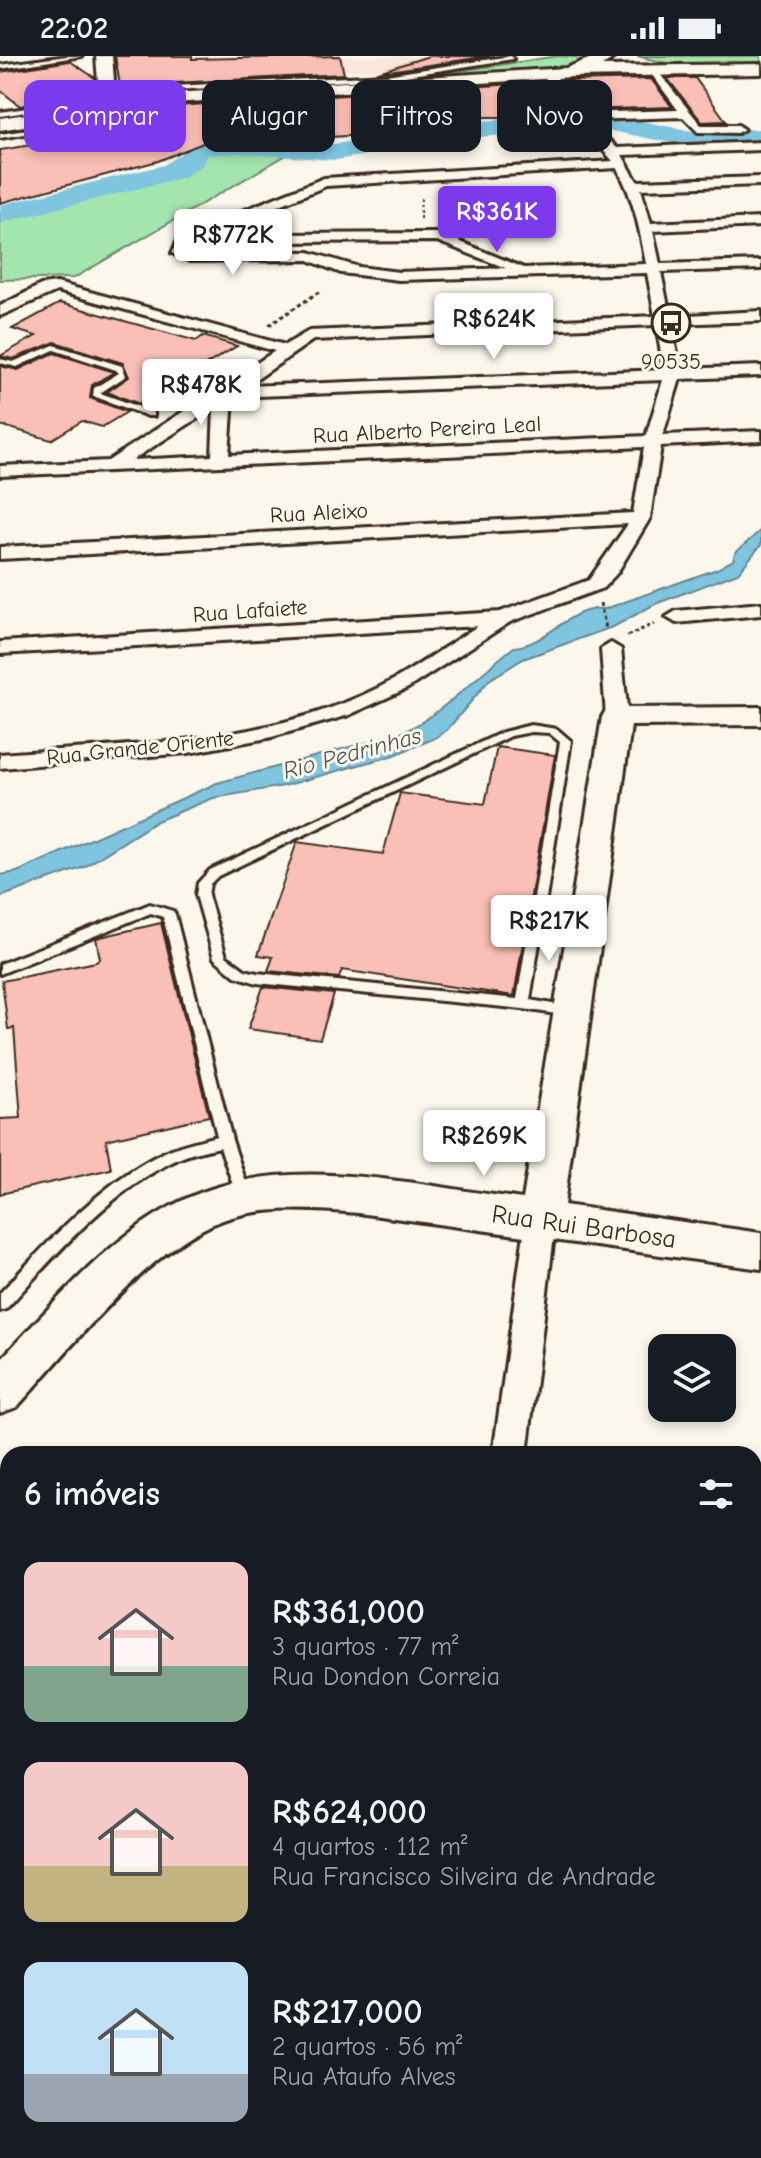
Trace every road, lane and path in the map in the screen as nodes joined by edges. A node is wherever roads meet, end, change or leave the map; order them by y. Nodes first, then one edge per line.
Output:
1 (79, 56) edge
2 (104, 56) edge
3 (608, 56) edge
4 (622, 56) edge
5 (517, 57) edge
6 (0, 67) edge
7 (692, 70) junction
8 (655, 71) junction
9 (759, 72) edge
10 (558, 73) junction
11 (110, 80) edge
12 (561, 80) edge
13 (186, 88) edge
14 (186, 96) edge
15 (686, 113) junction
16 (24, 114) edge
17 (24, 117) edge
18 (0, 118) edge
19 (612, 118) edge
20 (749, 129) dead end
21 (24, 132) edge
22 (0, 136) edge
23 (761, 146) edge
24 (611, 152) edge
25 (617, 158) junction
26 (422, 176) junction
27 (761, 181) edge
28 (633, 185) junction
29 (761, 222) edge
30 (646, 227) junction
31 (439, 237) junction
32 (232, 238) dead end
33 (263, 238) dead end
34 (185, 239) junction
35 (761, 265) edge
36 (654, 269) junction
37 (525, 272) junction
38 (0, 312) edge
39 (761, 316) edge
40 (664, 319) junction
41 (287, 350) junction
42 (0, 361) edge
43 (14, 365) junction
44 (761, 371) edge
45 (0, 373) edge
46 (673, 374) junction
47 (226, 394) junction
48 (151, 414) dead end
49 (761, 436) edge
50 (653, 441) junction
51 (220, 460) junction
52 (111, 465) junction
53 (0, 471) edge
54 (641, 518) junction
55 (0, 553) edge
56 (761, 609) edge
57 (676, 617) joint
58 (503, 618) junction
59 (0, 648) edge
60 (611, 649) joint
61 (761, 716) edge
62 (617, 717) junction
63 (0, 761) edge
64 (0, 969) edge
65 (523, 1004) junction
66 (573, 1012) junction
67 (225, 1140) junction
68 (243, 1195) junction
69 (541, 1219) junction
70 (761, 1251) edge
71 (0, 1304) edge
72 (0, 1392) edge
73 (511, 1446) edge

1 - 6 lane
2 - 11 street
3 - 10 main road
4 - 7 main road
5 - 13 main road
7 - 8 main road
7 - 9 main road
8 - 10 main road
8 - 15 street
10 - 12 street, Rua Grande Oriente
10 - 14 main road
15 - 19 street
15 - 20 street
16 - 18 main road
17 - 18 main road
21 - 22 lane
23 - 25 street
24 - 25 street, Rua Grande Oriente
25 - 26 street
25 - 28 street, Rua Grande Oriente
26 - 31 path
26 - 34 street
27 - 28 street
28 - 30 street, Rua Grande Oriente
29 - 30 street
30 - 36 street, Rua Grande Oriente
31 - 33 street
31 - 37 street
32 - 34 street
34 - 37 street
35 - 36 street
36 - 37 street
36 - 40 street, Rua Grande Oriente
38 - 41 street
39 - 40 street
40 - 41 street
40 - 46 street, Rua Grande Oriente
41 - 47 street
42 - 43 lane
43 - 45 lane
43 - 48 lane
44 - 46 street
46 - 47 street
46 - 50 street, Rua Grande Oriente
47 - 51 street
47 - 52 street
49 - 50 street, Rua Alberto Pereira Leal
50 - 51 street, Rua Alberto Pereira Leal
50 - 54 street, Rua Grande Oriente
51 - 52 street, Rua Alberto Pereira Leal
52 - 53 street, Rua Alberto Pereira Leal
54 - 55 street, Rua Aleixo
54 - 58 street, Rua Grande Oriente
56 - 57 street
57 - 60 path
58 - 59 street, Rua Lafaiete
58 - 63 street, Rua Grande Oriente
60 - 62 street
61 - 62 street
62 - 66 street
64 - 67 lane
65 - 65 lane
65 - 66 lane
66 - 69 street
67 - 68 lane
67 - 71 lane
68 - 69 street, Rua Rui Barbosa
68 - 72 street, Rua Rui Barbosa
69 - 70 street, Rua Rui Barbosa
69 - 73 street

